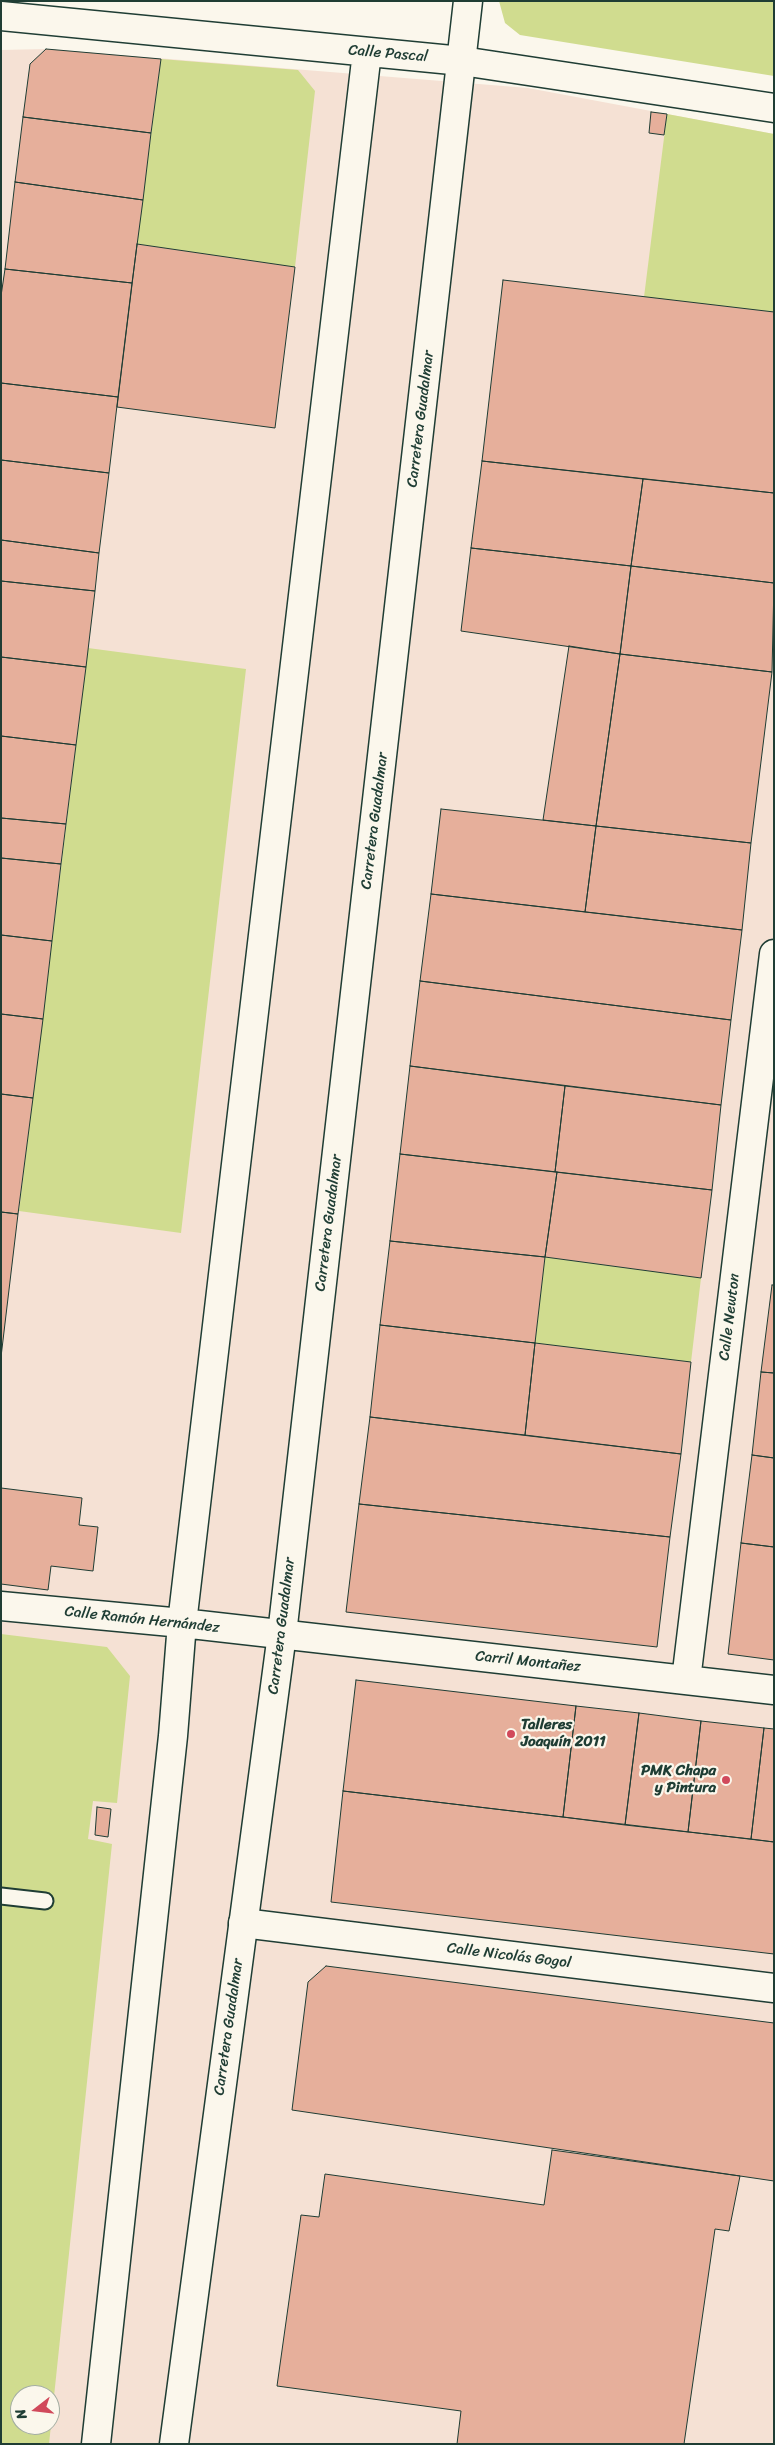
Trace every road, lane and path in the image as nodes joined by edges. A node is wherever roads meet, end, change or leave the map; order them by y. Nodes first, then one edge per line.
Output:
1 (468, 1) edge
2 (1, 16) edge
3 (367, 52) junction
4 (462, 61) junction
5 (774, 108) edge
6 (774, 954) edge
7 (1, 1606) edge
8 (182, 1623) junction
9 (282, 1634) junction
10 (686, 1680) junction
11 (774, 1690) edge
12 (1, 1896) edge
13 (45, 1901) dead end
14 (243, 1923) junction
15 (774, 1988) edge
16 (96, 2444) edge
17 (174, 2444) edge

1 - 4 street, Carretera Guadalmar
2 - 3 street, Calle Pascal
3 - 4 street, Calle Pascal
3 - 8 street
4 - 5 street, Calle Pascal
4 - 9 street, Carretera Guadalmar
6 - 10 street, Calle Newton
7 - 8 street, Calle Ramón Hernández
8 - 9 street, Calle Ramón Hernández
8 - 16 street
9 - 10 street, Carril Montañez
9 - 14 street, Carretera Guadalmar
10 - 11 street, Carril Montañez
12 - 13 lane
14 - 15 street, Calle Nicolás Gogol
14 - 17 street, Carretera Guadalmar

